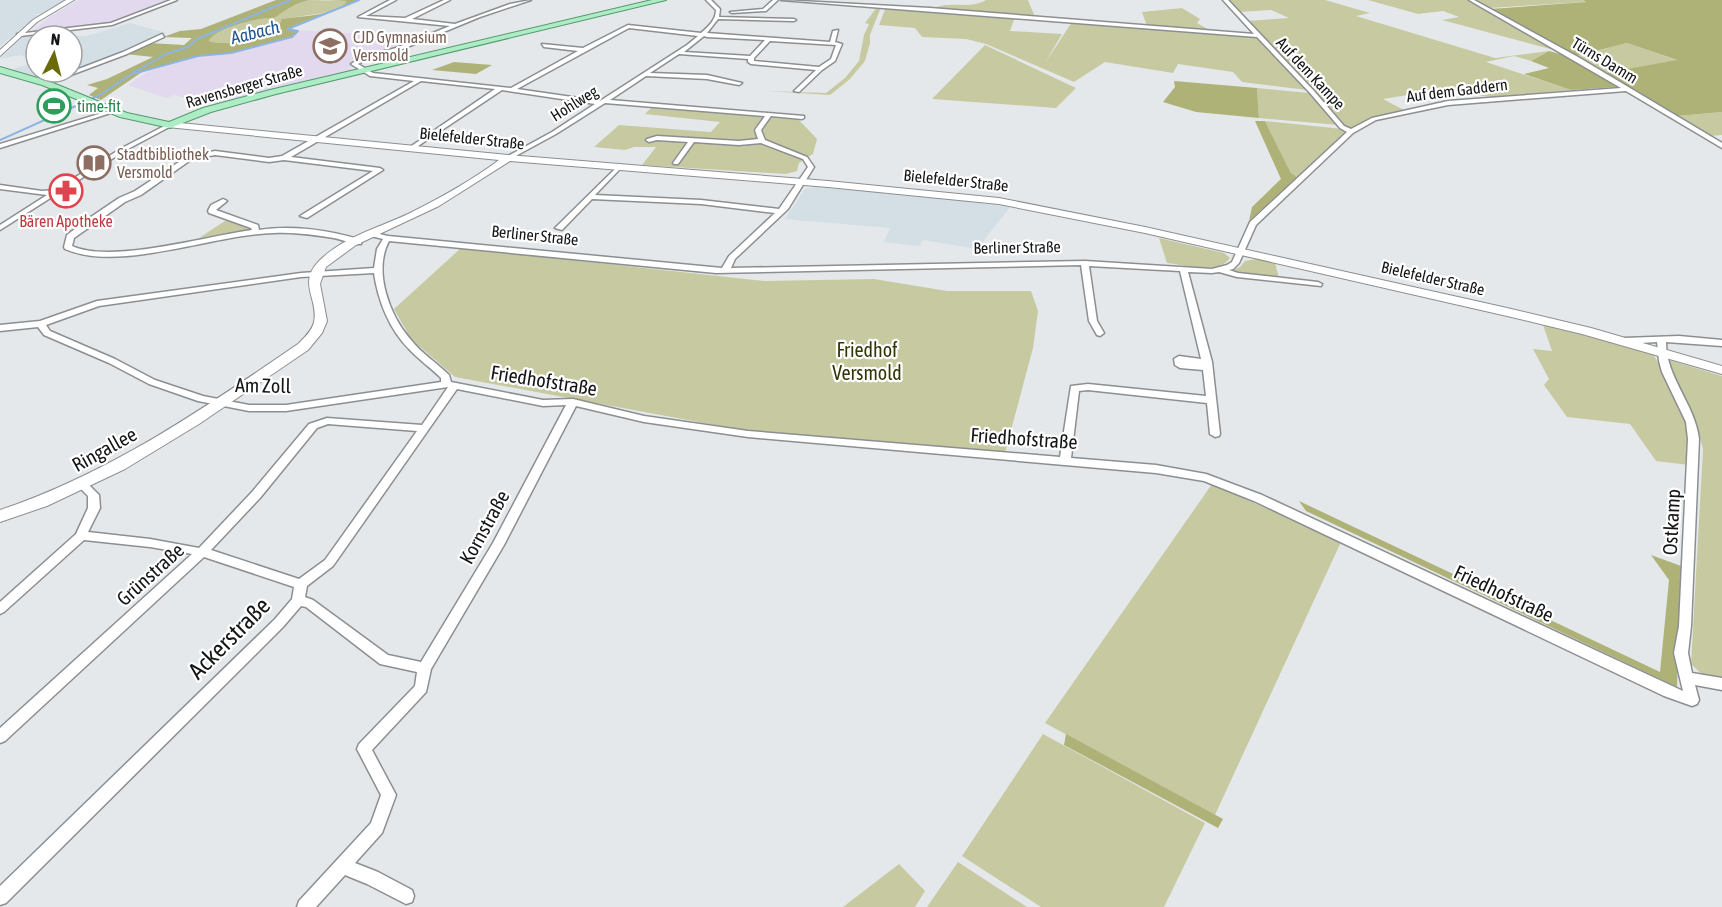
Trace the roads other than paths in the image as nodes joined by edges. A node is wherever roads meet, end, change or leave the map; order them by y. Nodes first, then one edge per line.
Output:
1 (70, 0) edge
2 (175, 0) edge
3 (394, 0) edge
4 (448, 0) edge
5 (529, 0) edge
6 (662, 0) edge
7 (708, 0) edge
8 (776, 0) edge
9 (783, 0) edge
10 (1225, 0) edge
11 (1472, 0) edge
12 (718, 16) junction
13 (406, 20) junction
14 (794, 20) dead end
15 (453, 25) junction
16 (836, 31) dead end
17 (20, 34) junction
18 (703, 34) junction
19 (162, 36) dead end
20 (1259, 36) junction
21 (768, 40) junction
22 (832, 43) junction
23 (544, 45) dead end
24 (583, 50) junction
25 (680, 53) junction
26 (0, 54) edge
27 (751, 58) junction
28 (84, 68) edge
29 (820, 69) junction
30 (0, 70) edge
31 (362, 71) junction
32 (646, 75) junction
33 (24, 76) edge
34 (421, 79) junction
35 (739, 82) dead end
36 (50, 84) edge
37 (501, 88) junction
38 (1628, 89) junction
39 (513, 90) junction
40 (797, 91) dead end
41 (604, 102) junction
42 (114, 111) junction
43 (769, 114) junction
44 (802, 117) dead end
45 (170, 125) junction
46 (1351, 132) junction
47 (318, 139) junction
48 (650, 140) dead end
49 (692, 141) junction
50 (762, 141) junction
51 (0, 146) edge
52 (1722, 146) edge
53 (412, 148) junction
54 (284, 158) junction
55 (508, 158) junction
56 (676, 163) dead end
57 (618, 168) junction
58 (802, 182) junction
59 (0, 187) edge
60 (54, 192) junction
61 (592, 197) junction
62 (223, 201) dead end
63 (781, 211) junction
64 (304, 216) dead end
65 (0, 228) edge
66 (559, 228) dead end
67 (256, 232) junction
68 (374, 234) junction
69 (387, 238) junction
70 (358, 242) junction
71 (1241, 252) junction
72 (1085, 263) junction
73 (1183, 269) junction
74 (379, 270) junction
75 (1221, 270) junction
76 (725, 271) junction
77 (315, 274) junction
78 (1318, 284) dead end
79 (41, 324) junction
80 (0, 328) edge
81 (1100, 333) dead end
82 (1722, 343) edge
83 (1662, 345) junction
84 (1722, 370) edge
85 (451, 385) junction
86 (1211, 400) junction
87 (573, 402) junction
88 (220, 403) junction
89 (423, 428) junction
90 (1215, 434) dead end
91 (1065, 461) junction
92 (83, 486) junction
93 (0, 516) edge
94 (81, 536) junction
95 (202, 552) junction
96 (301, 584) junction
97 (298, 601) junction
98 (0, 609) edge
99 (424, 668) junction
100 (1686, 678) junction
101 (1722, 684) edge
102 (1692, 700) joint
103 (0, 737) edge
104 (342, 866) junction
105 (406, 896) dead end
106 (0, 897) edge
107 (305, 907) edge

1 - 17 main road
2 - 17 street
3 - 13 street
4 - 13 street
5 - 15 street
6 - 31 main road, Ravensberger Straße
7 - 12 street
8 - 12 street
9 - 20 street, Auf dem Kampe
10 - 20 street
11 - 38 street, Türns Damm
12 - 14 street
12 - 18 street, Hohlweg
13 - 15 street
15 - 31 street
16 - 22 street
17 - 26 main road
18 - 21 street
18 - 24 street
18 - 25 street, Hohlweg
19 - 28 street
20 - 46 street, Auf dem Kampe
21 - 22 street
21 - 27 street
22 - 29 street
23 - 24 street
24 - 39 street
25 - 27 street
25 - 32 street, Hohlweg
27 - 29 street
29 - 40 street
30 - 33 main road
31 - 34 street
31 - 45 main road, Ravensberger Straße
32 - 35 street
32 - 41 street, Hohlweg
34 - 37 street
34 - 47 street
36 - 42 main road
37 - 39 street
37 - 53 street
38 - 46 street, Auf dem Gaddern
38 - 52 street, Türns Damm
39 - 41 street
41 - 43 street
41 - 55 street, Hohlweg
42 - 45 main road
42 - 51 street
43 - 44 street
43 - 50 street
45 - 47 main road, Bielefelder Straße
45 - 60 street, Ravensberger Straße
46 - 71 street, Auf dem Gaddern
47 - 53 main road, Bielefelder Straße
47 - 54 street
48 - 49 street
49 - 50 street
49 - 56 street
50 - 58 street
53 - 55 main road, Bielefelder Straße
54 - 64 street
54 - 67 street
55 - 57 main road, Bielefelder Straße
55 - 68 main road, Hohlweg
57 - 58 main road, Bielefelder Straße
57 - 61 street
58 - 63 street
58 - 71 main road, Bielefelder Straße
59 - 60 street
60 - 65 street, Ravensberger Straße
61 - 63 street
61 - 66 street
62 - 67 street
63 - 76 street
67 - 70 street
68 - 69 street, Berliner Straße
68 - 70 main road
69 - 74 street
69 - 76 street, Berliner Straße
70 - 77 main road
71 - 75 street
71 - 83 main road, Bielefelder Straße
72 - 73 street, Berliner Straße
72 - 76 street, Berliner Straße
72 - 81 street, Berliner Straße
73 - 75 street, Berliner Straße
73 - 86 street
74 - 77 street
74 - 85 street
75 - 78 street, Berliner Straße
77 - 79 street
77 - 88 main road, Am Zoll
79 - 80 street
79 - 88 street
82 - 83 street
83 - 84 main road, Bielefelder Straße
83 - 100 street, Ostkamp
85 - 87 street, Friedhofstraße
85 - 88 street, Am Zoll
85 - 89 street
86 - 90 street
86 - 91 street
87 - 91 street, Friedhofstraße
87 - 99 street, Kornstraße
88 - 92 main road, Ringallee
89 - 95 street, Grünstraße
89 - 96 street
91 - 102 street, Friedhofstraße
92 - 93 main road, Ringallee
92 - 94 street
94 - 95 street
94 - 98 street
95 - 96 street
95 - 103 street, Grünstraße
96 - 97 street, Ackerstraße
97 - 99 street
97 - 106 street, Ackerstraße
99 - 104 street
100 - 101 street
100 - 102 street, Ostkamp
104 - 105 street
104 - 107 street

